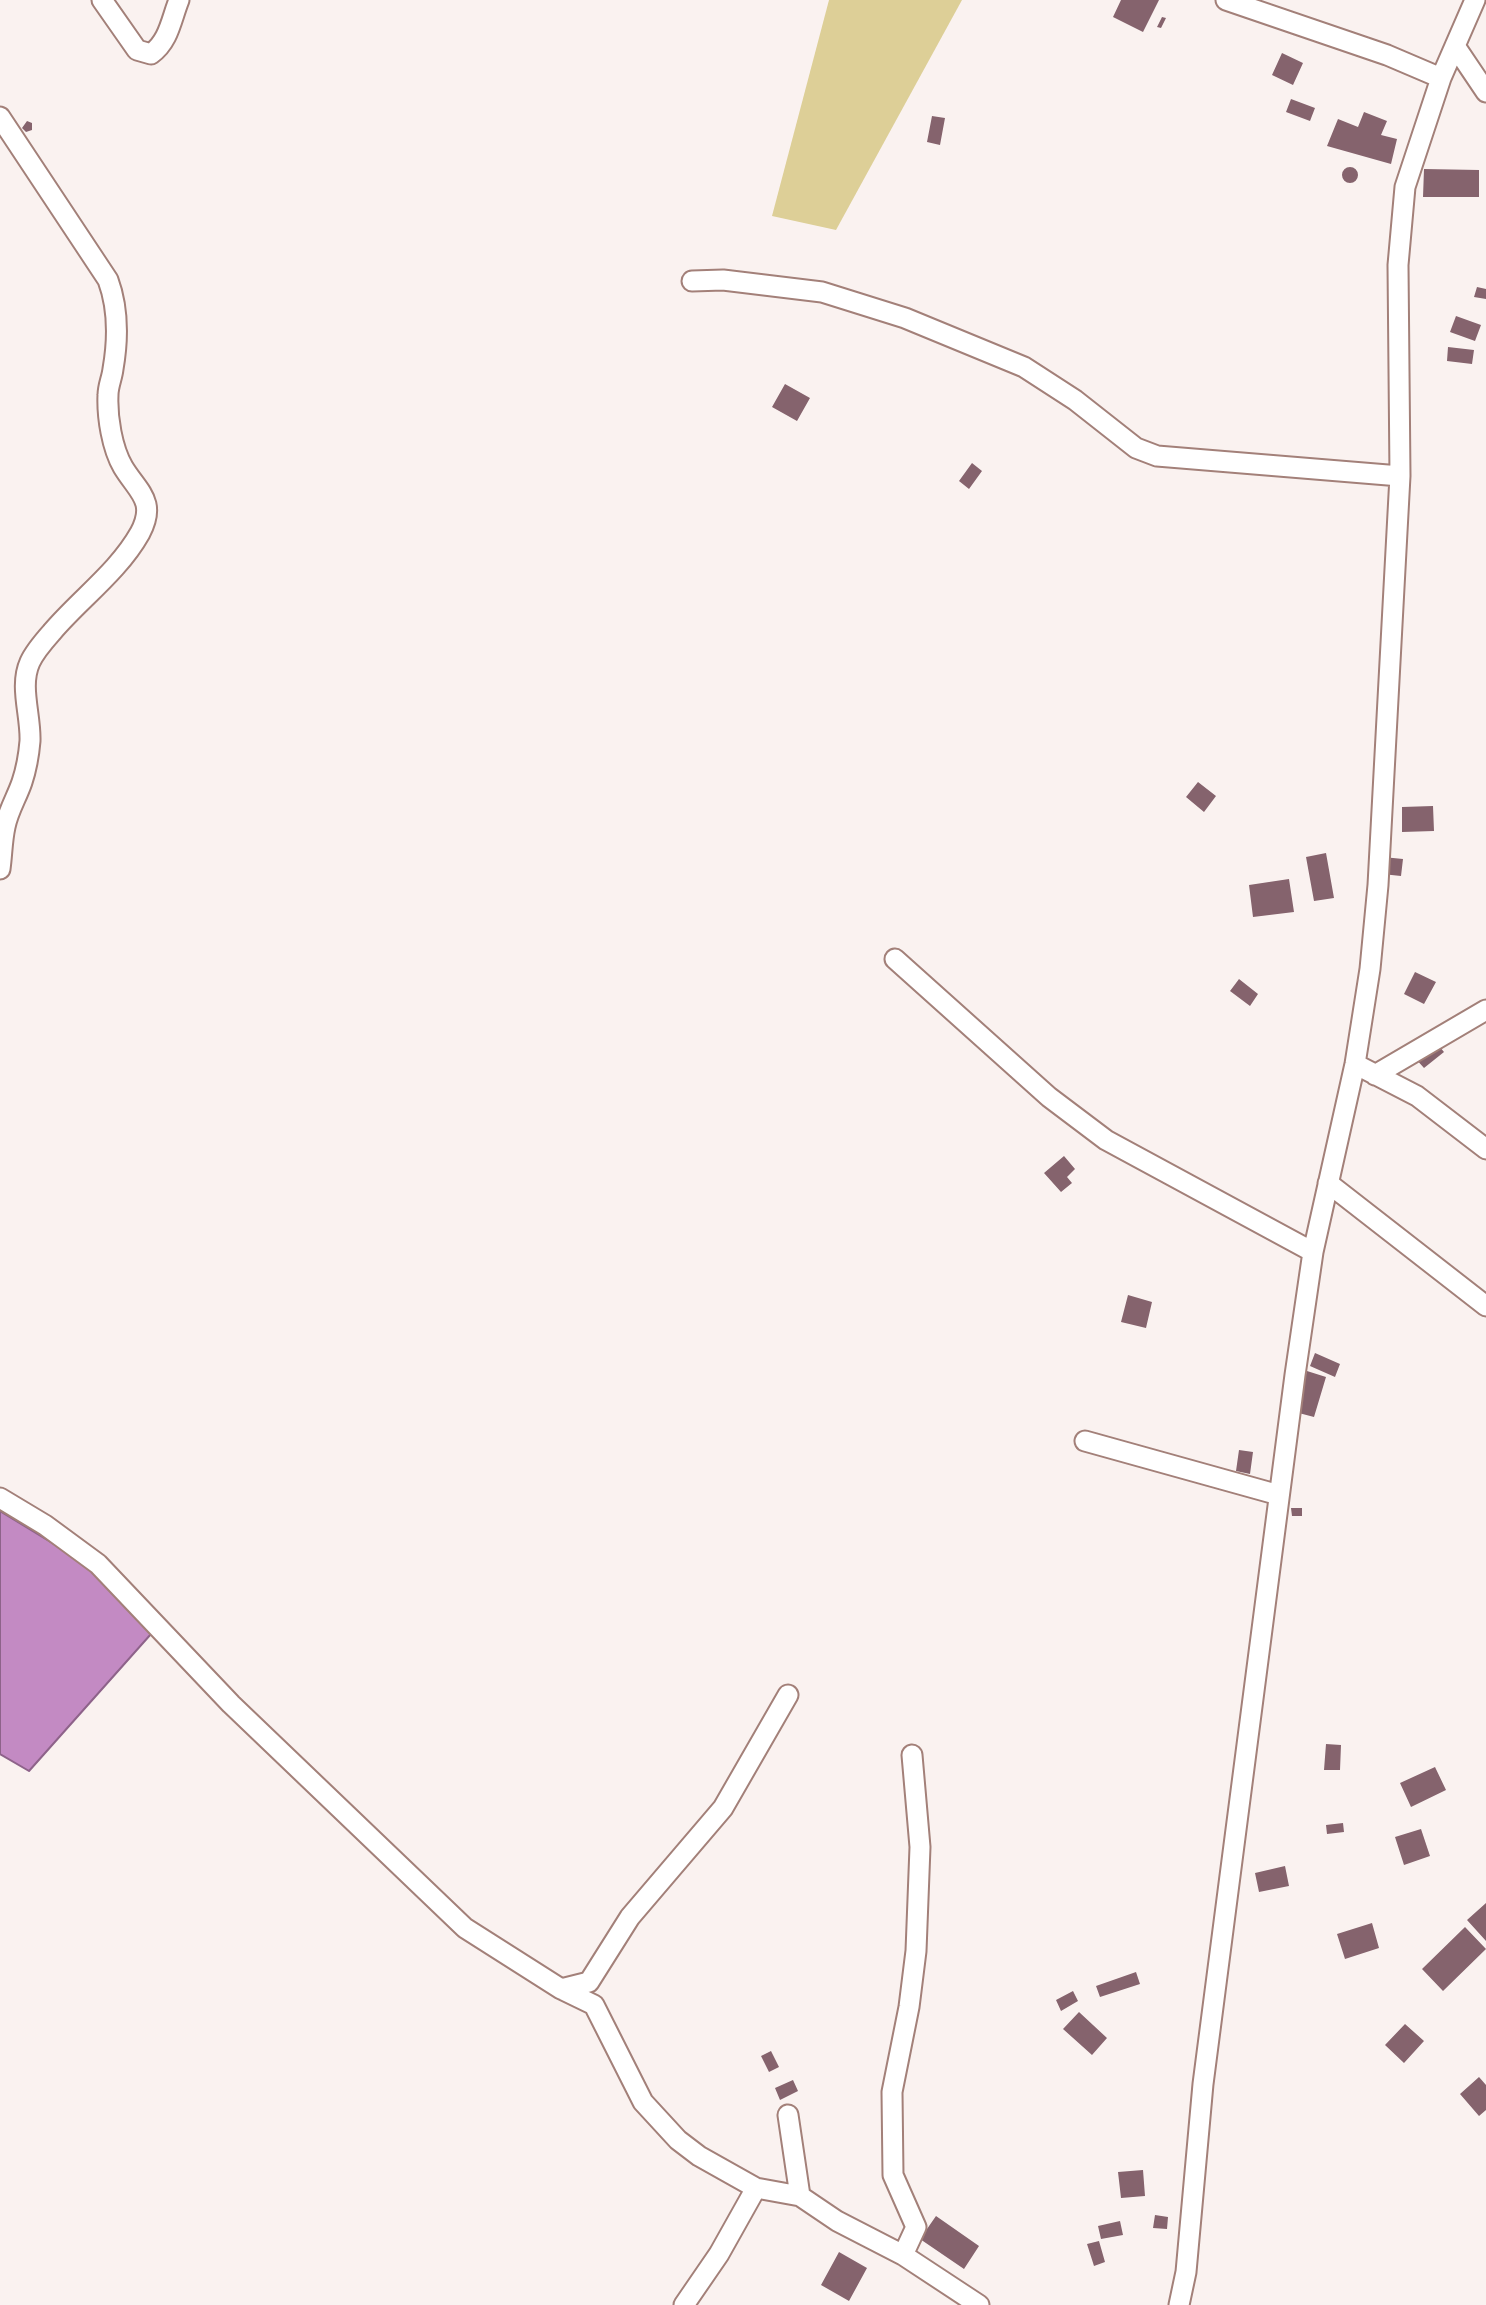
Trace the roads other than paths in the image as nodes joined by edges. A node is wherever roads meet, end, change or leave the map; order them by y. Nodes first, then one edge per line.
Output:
1 (102, 0) edge
2 (179, 0) edge
3 (1226, 0) edge
4 (1475, 0) edge
5 (1455, 46) junction
6 (1441, 78) junction
7 (1486, 92) edge
8 (0, 117) edge
9 (692, 281) dead end
10 (1400, 476) junction
11 (0, 869) edge
12 (895, 959) dead end
13 (1484, 1013) edge
14 (1355, 1064) junction
15 (1376, 1075) junction
16 (1486, 1149) edge
17 (1328, 1183) junction
18 (1312, 1252) junction
19 (1486, 1306) edge
20 (1085, 1441) dead end
21 (1279, 1495) junction
22 (0, 1498) edge
23 (788, 1695) dead end
24 (912, 1755) dead end
25 (561, 1989) junction
26 (788, 2115) dead end
27 (757, 2188) junction
28 (800, 2196) junction
29 (903, 2255) junction
30 (684, 2305) edge
31 (979, 2305) edge
32 (1180, 2305) edge

1 - 2 street
3 - 6 street
4 - 5 street
5 - 6 street
5 - 7 street
6 - 10 street
8 - 11 street
9 - 10 street
10 - 14 street
12 - 18 street
13 - 15 street
14 - 15 street
14 - 17 street
15 - 16 street
17 - 18 street
17 - 19 street
18 - 21 street
20 - 21 street
21 - 32 street
22 - 25 street
23 - 25 street
24 - 29 street
25 - 27 street
26 - 28 street
27 - 28 street
27 - 30 street
28 - 29 street
29 - 31 street

